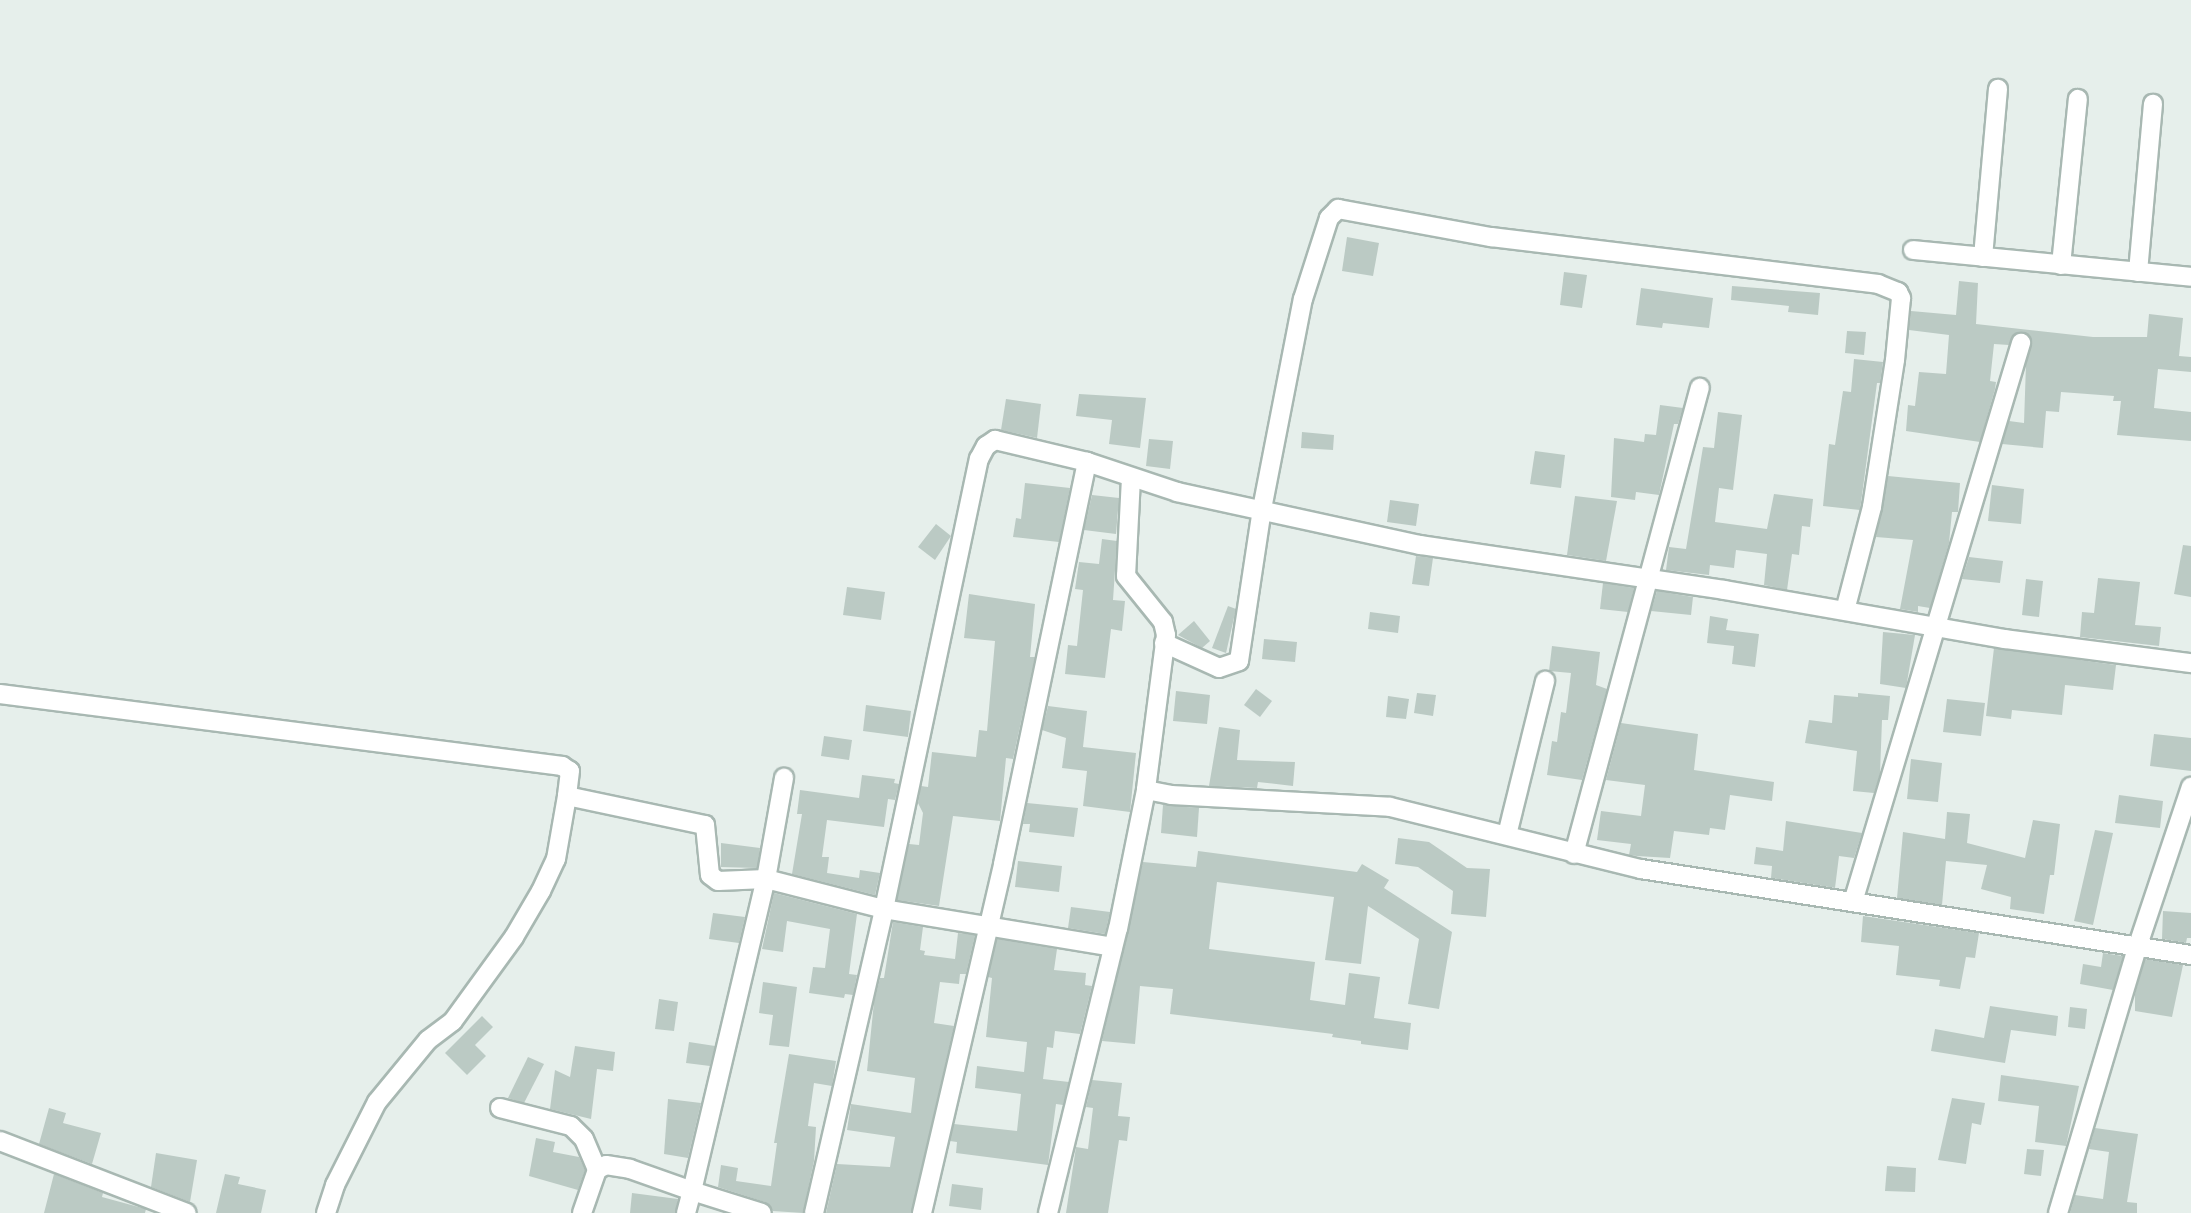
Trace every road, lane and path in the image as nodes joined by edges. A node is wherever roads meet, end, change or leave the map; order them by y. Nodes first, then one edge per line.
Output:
1 (1998, 89) dead end
2 (2078, 99) dead end
3 (2153, 104) dead end
4 (1914, 250) dead end
5 (1983, 257) junction
6 (2061, 265) junction
7 (2138, 272) junction
8 (2191, 278) edge
9 (2021, 343) dead end
10 (1700, 388) dead end
11 (1087, 462) junction
12 (1131, 478) junction
13 (1262, 510) junction
14 (1645, 580) junction
15 (1845, 611) junction
16 (1938, 627) junction
17 (1164, 644) junction
18 (2191, 663) edge
19 (1545, 681) dead end
20 (0, 694) edge
21 (784, 778) dead end
22 (2191, 787) edge
23 (1146, 790) junction
24 (576, 799) junction
25 (1507, 835) junction
26 (1574, 854) junction
27 (766, 879) junction
28 (1854, 902) junction
29 (884, 909) junction
30 (988, 926) junction
31 (2138, 945) junction
32 (1113, 947) junction
33 (2191, 955) edge
34 (500, 1108) dead end
35 (0, 1141) edge
36 (597, 1170) junction
37 (692, 1191) junction
38 (187, 1213) edge
39 (326, 1213) edge
40 (582, 1213) edge
41 (686, 1213) edge
42 (762, 1213) edge
43 (814, 1213) edge
44 (922, 1213) edge
45 (1048, 1213) edge
46 (2058, 1213) edge

1 - 5 street
2 - 6 street
3 - 7 street
4 - 5 street
5 - 6 street
6 - 7 street
7 - 8 street
9 - 16 street
10 - 14 street
11 - 12 street
11 - 29 street
11 - 30 street
12 - 13 street
12 - 17 street
13 - 14 street
13 - 15 street
13 - 17 street
14 - 15 street
14 - 26 street
15 - 16 street
16 - 18 street
16 - 28 street
17 - 23 street
19 - 25 street
20 - 24 street
21 - 27 street
22 - 31 street
23 - 25 street
23 - 32 street
24 - 27 street
24 - 39 street
25 - 26 street
26 - 28 street
27 - 29 street
27 - 37 street
28 - 31 street
29 - 30 street
29 - 43 street
30 - 32 street
30 - 44 street
31 - 33 street
31 - 46 street
32 - 45 street
34 - 36 street
35 - 38 street
36 - 37 street
36 - 40 street
37 - 41 street
37 - 42 street

